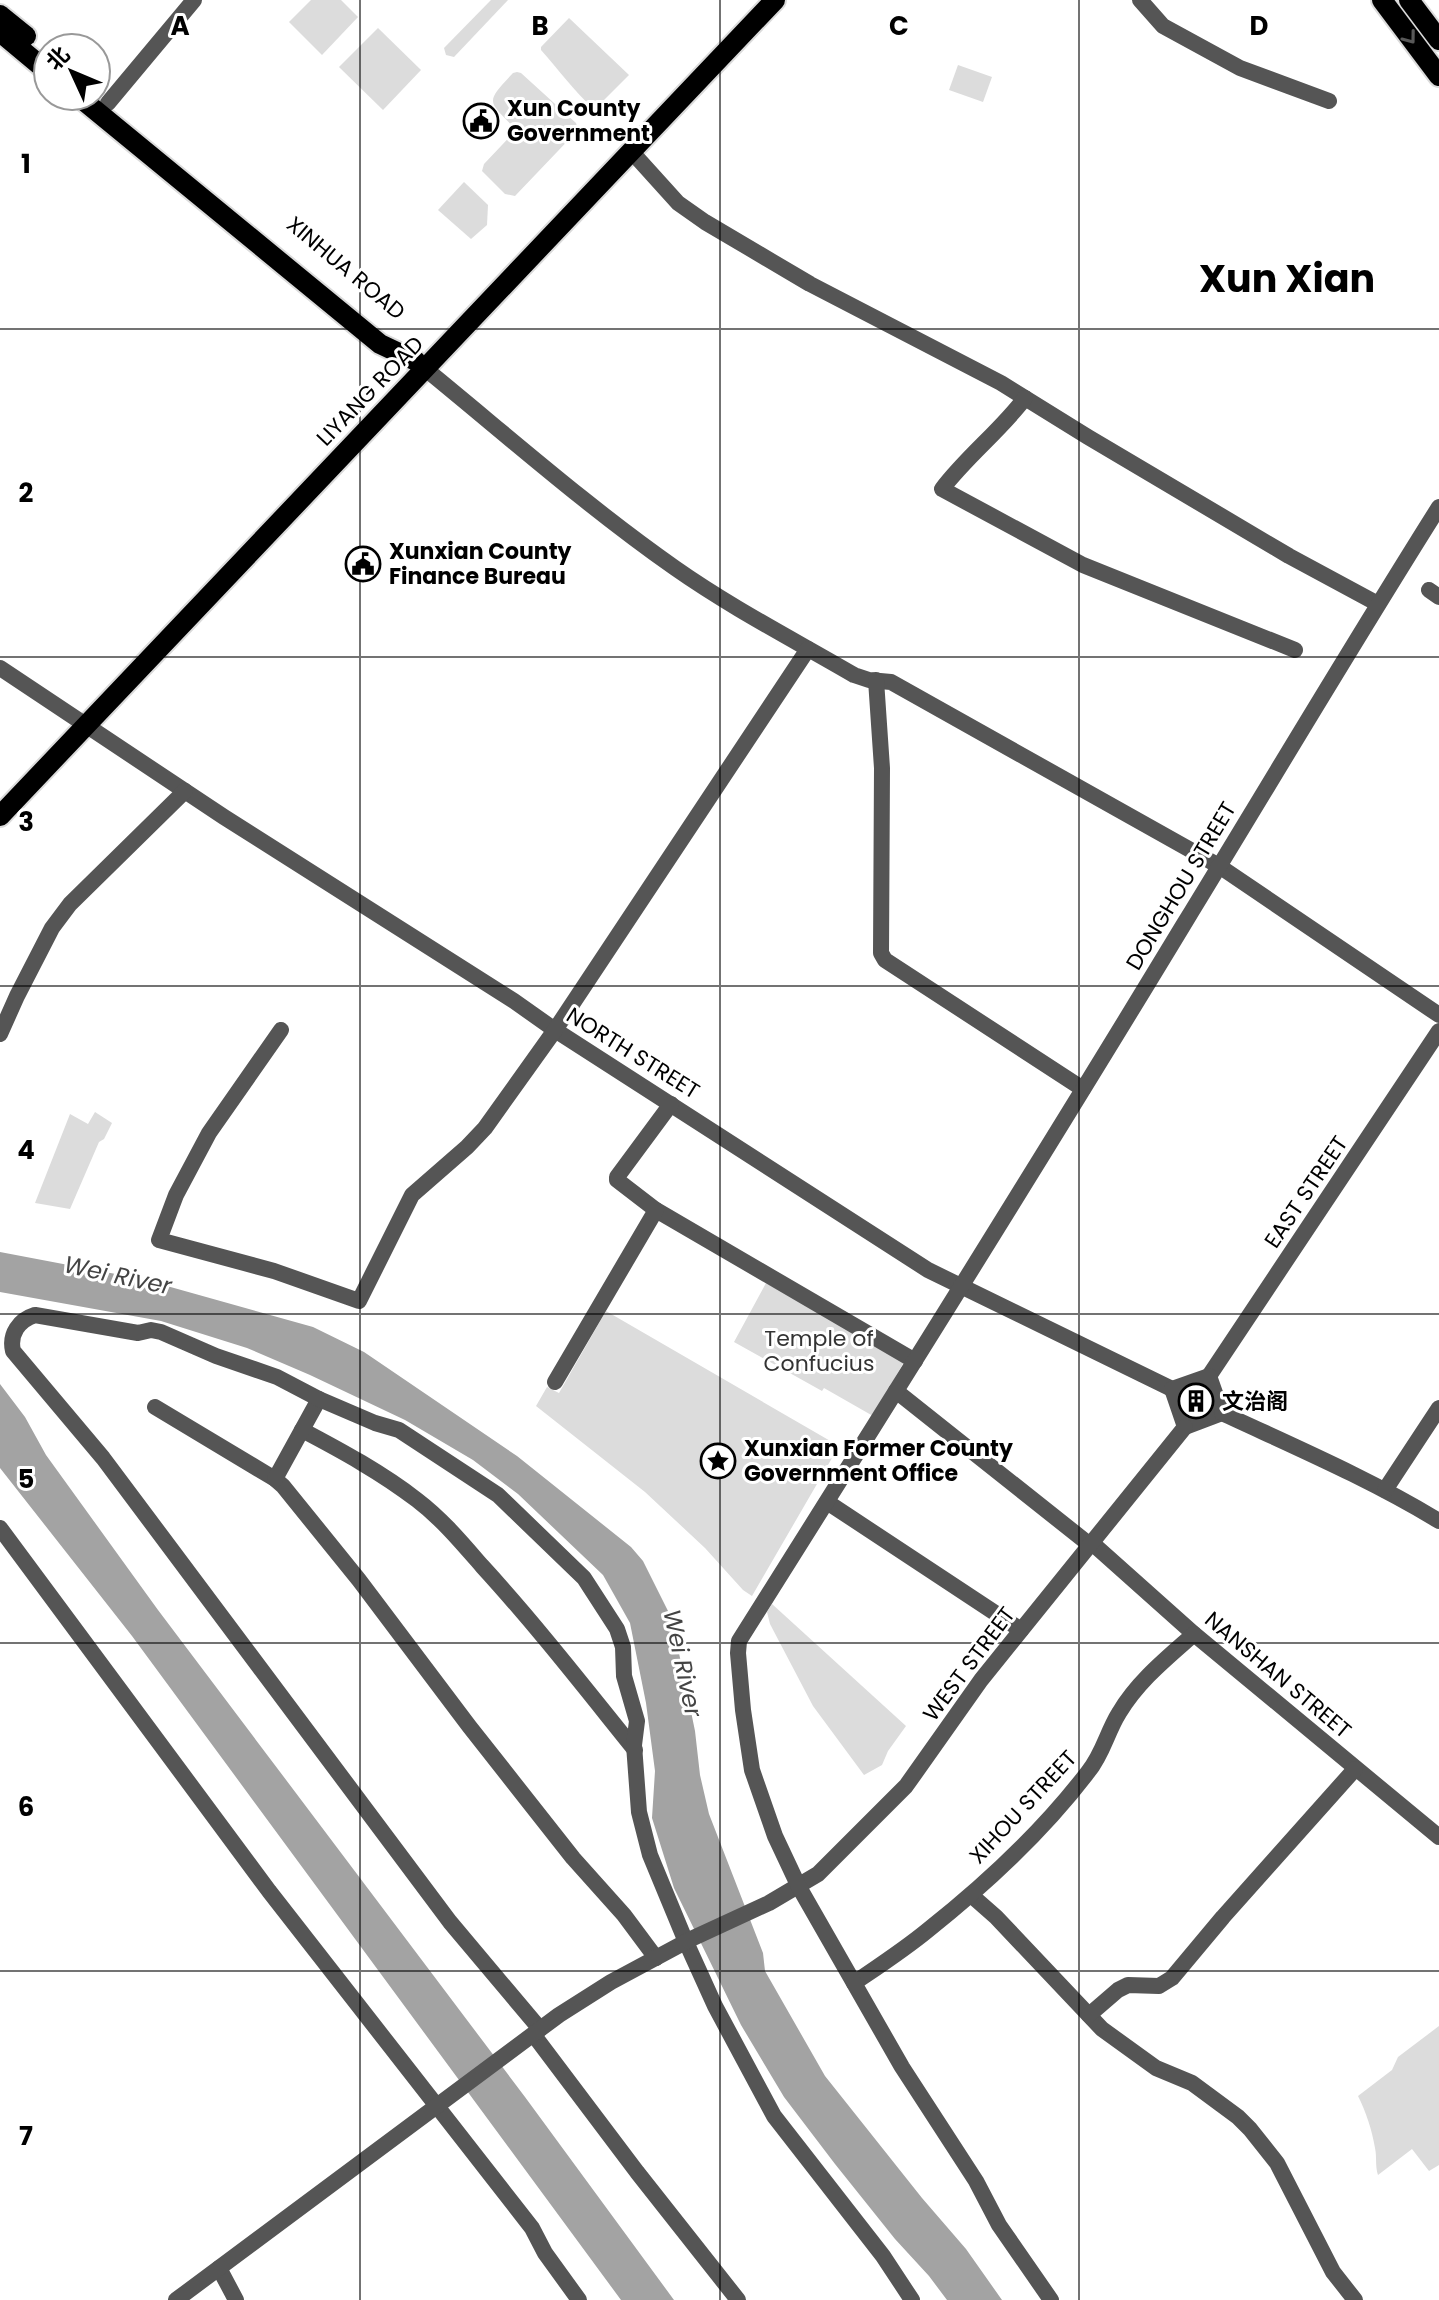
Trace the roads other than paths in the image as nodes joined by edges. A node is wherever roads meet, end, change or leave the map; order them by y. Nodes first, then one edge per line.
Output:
1 (194, 0) edge
2 (758, 0) edge
3 (775, 0) edge
4 (1140, 0) edge
5 (1382, 0) edge
6 (1409, 0) edge
7 (0, 15) edge
8 (0, 32) edge
9 (1439, 40) edge
10 (32, 41) edge
11 (32, 59) edge
12 (1439, 76) edge
13 (112, 87) edge
14 (1329, 101) dead end
15 (112, 106) edge
16 (97, 112) edge
17 (631, 151) junction
18 (420, 365) junction
19 (1025, 398) junction
20 (1439, 507) edge
21 (1378, 604) junction
22 (808, 649) junction
23 (1295, 650) dead end
24 (0, 668) edge
25 (876, 680) junction
26 (81, 722) junction
27 (185, 791) junction
28 (0, 799) edge
29 (0, 816) edge
30 (1219, 866) junction
31 (1439, 1015) edge
32 (281, 1030) dead end
33 (555, 1030) junction
34 (1439, 1031) edge
35 (0, 1034) edge
36 (1083, 1089) junction
37 (671, 1104) junction
38 (656, 1210) junction
39 (961, 1288) junction
40 (915, 1361) junction
41 (1209, 1376) junction
42 (555, 1382) dead end
43 (1172, 1389) junction
44 (896, 1391) junction
45 (319, 1399) junction
46 (155, 1407) dead end
47 (1439, 1408) edge
48 (1222, 1413) junction
49 (1185, 1427) junction
50 (302, 1430) junction
51 (275, 1479) junction
52 (1385, 1490) junction
53 (827, 1502) junction
54 (1439, 1521) edge
55 (0, 1528) edge
56 (1091, 1544) junction
57 (1021, 1630) junction
58 (1194, 1634) junction
59 (635, 1750) junction
60 (1355, 1769) junction
61 (1439, 1837) edge
62 (799, 1887) junction
63 (971, 1895) junction
64 (688, 1940) junction
65 (656, 1958) junction
66 (854, 1983) junction
67 (1089, 2015) junction
68 (532, 2037) junction
69 (442, 2102) junction
70 (219, 2268) junction
71 (176, 2300) edge
72 (236, 2300) edge
73 (579, 2300) edge
74 (738, 2300) edge
75 (912, 2300) edge
76 (1051, 2300) edge
77 (1355, 2300) edge

1 - 13 street
2 - 18 main road, LIYANG ROAD
3 - 17 main road, LIYANG ROAD
4 - 14 street
5 -> 12 main road
6 - 9 main road
7 - 10 main road
8 - 11 main road
15 - 18 main road, XINHUA ROAD
16 - 18 main road, XINHUA ROAD
17 - 18 main road, LIYANG ROAD
17 - 19 street
18 - 22 street
18 - 26 main road, LIYANG ROAD
19 - 21 street
19 - 23 street
20 - 21 street, DONGHOU STREET
21 - 30 street, DONGHOU STREET
22 - 25 street
22 - 33 street
24 - 26 street, NORTH STREET
25 - 30 street
25 - 36 street
26 - 27 street, NORTH STREET
26 - 28 main road, LIYANG ROAD
26 - 29 main road, LIYANG ROAD
27 - 33 street, NORTH STREET
27 - 35 street
30 - 31 street
30 - 36 street, DONGHOU STREET
32 - 33 street
33 - 37 street, NORTH STREET
34 - 41 street, EAST STREET
36 - 39 street, DONGHOU STREET
37 - 38 street
37 - 39 street, NORTH STREET
38 - 40 street
38 - 42 street
39 - 40 street, DONGHOU STREET
39 - 43 street, NORTH STREET
40 - 44 street, DONGHOU STREET
41 - 43 street
41 - 48 street
43 - 49 street
44 - 53 street, DONGHOU STREET
44 - 56 street, NANSHAN STREET
45 - 50 street
45 - 59 street
45 - 68 street
46 - 51 street
47 - 52 street
48 - 49 street
48 - 52 street
49 - 56 street, WEST STREET
50 - 51 street
50 - 59 street
51 - 65 street
52 - 54 street
53 - 57 street
53 - 62 street, DONGHOU STREET
55 - 69 street
56 - 57 street, WEST STREET
56 - 58 street, NANSHAN STREET
57 - 62 street, WEST STREET
58 - 60 street, NANSHAN STREET
58 - 63 street, XIHOU STREET
59 - 64 street
60 - 61 street, NANSHAN STREET
60 - 67 street
62 - 64 street, WEST STREET
62 - 66 street, DONGHOU STREET
63 - 66 street, XIHOU STREET
63 - 67 street
64 - 65 street, WEST STREET
64 - 75 street
65 - 68 street, WEST STREET
66 - 76 street, DONGHOU STREET
67 - 77 street
68 - 69 street, WEST STREET
68 - 74 street
69 - 70 street, WEST STREET
69 - 73 street
70 - 71 street, WEST STREET
70 - 72 street

